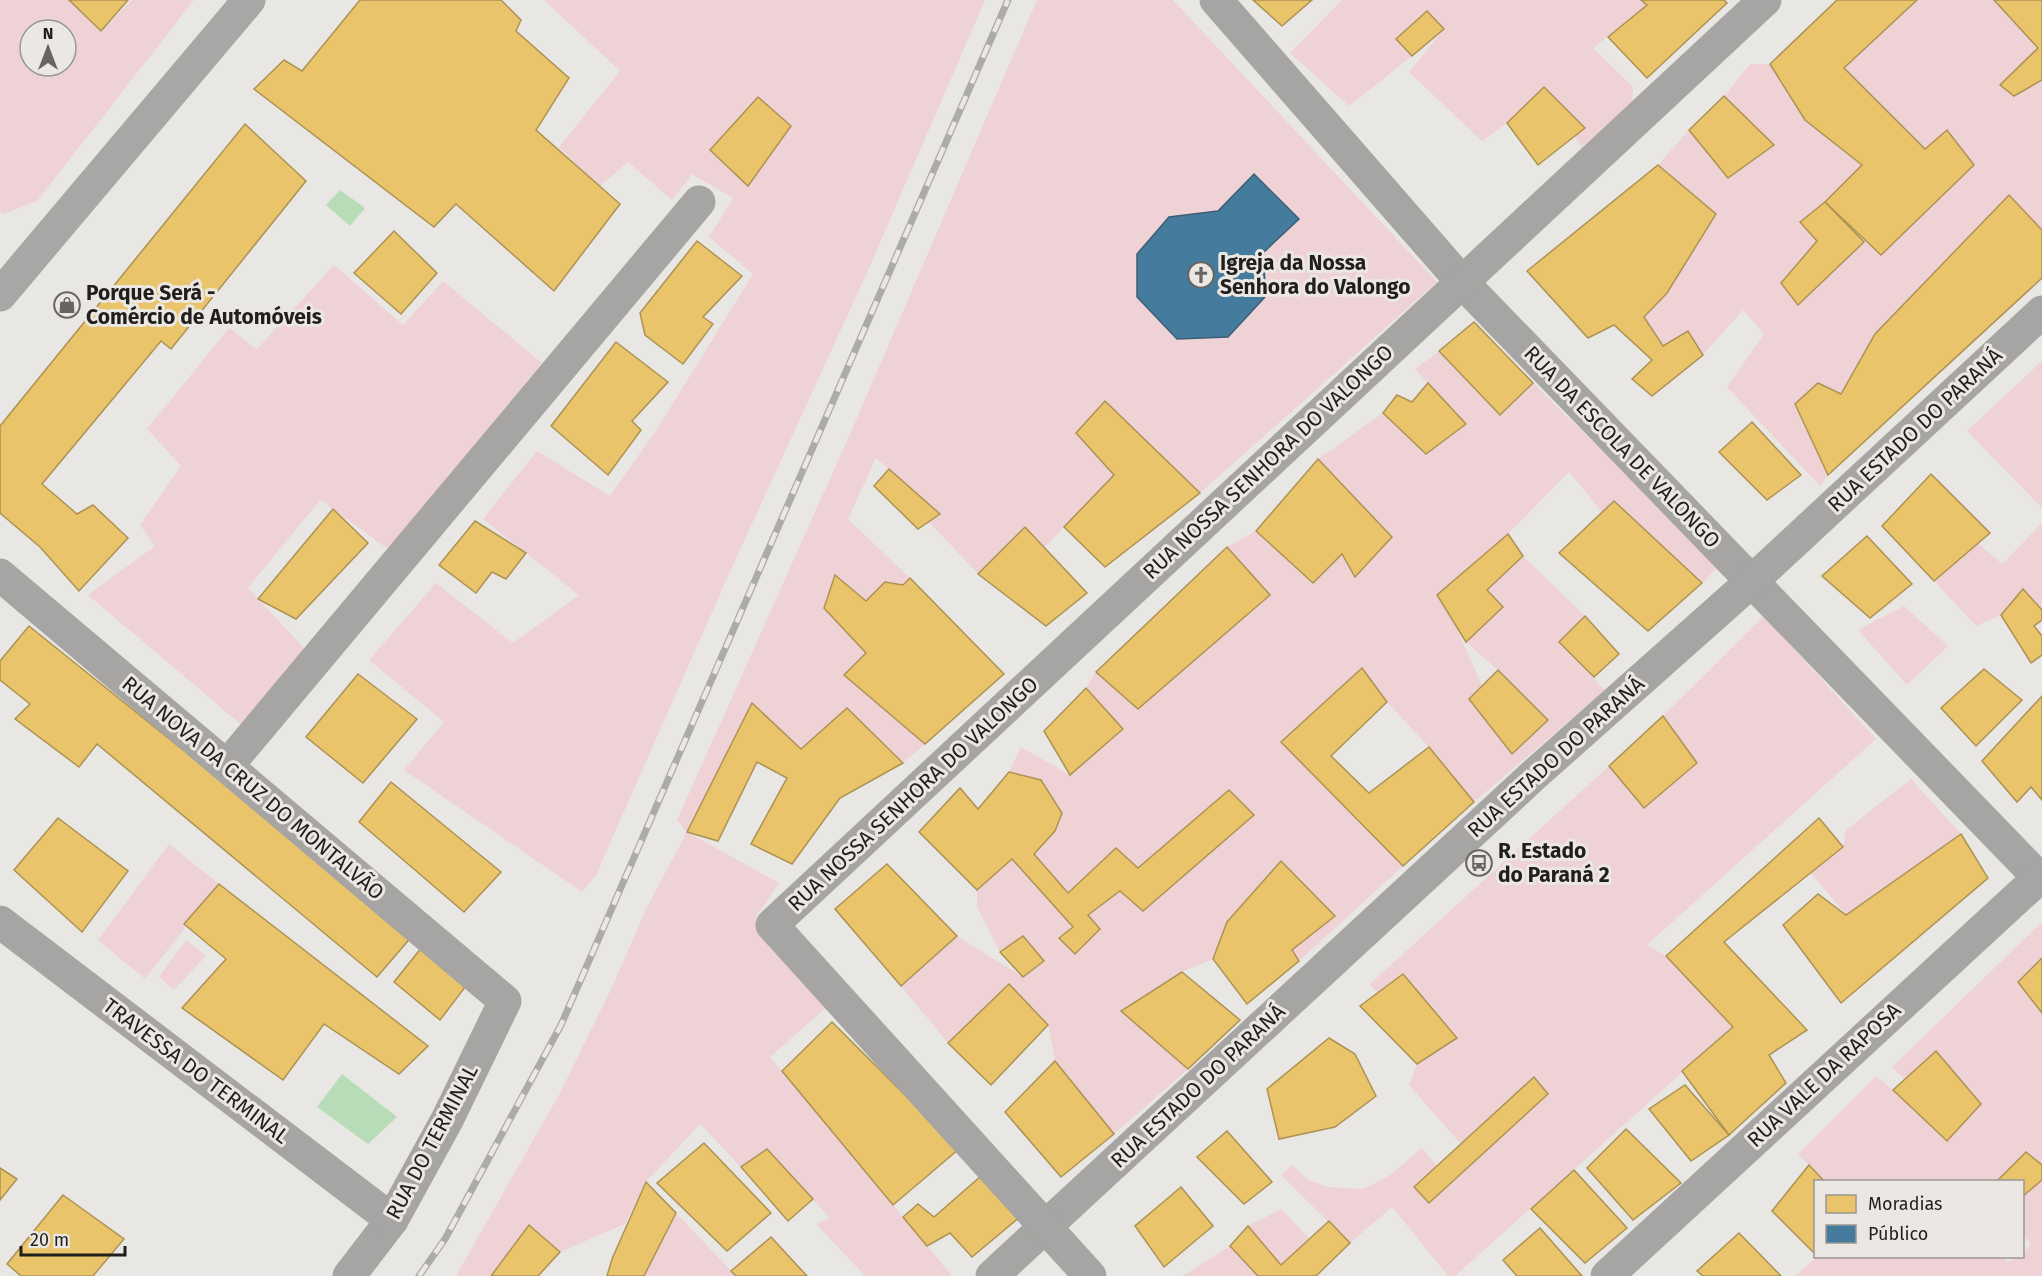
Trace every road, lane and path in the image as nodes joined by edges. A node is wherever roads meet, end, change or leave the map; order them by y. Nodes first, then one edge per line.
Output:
1 (249, 0) edge
2 (1216, 0) edge
3 (1765, 0) edge
4 (699, 202) dead end
5 (1462, 282) junction
6 (0, 294) edge
7 (2042, 312) edge
8 (0, 574) edge
9 (1752, 581) junction
10 (227, 766) junction
11 (2041, 878) edge
12 (0, 922) edge
13 (505, 1001) joint
14 (392, 1220) junction
15 (1045, 1228) junction
16 (349, 1276) edge
17 (992, 1276) edge
18 (1090, 1276) edge
19 (1607, 1276) edge

1 - 6 main road
2 - 5 street, RUA DA ESCOLA DE VALONGO
3 - 5 street, RUA NOSSA SENHORA DO VALONGO
4 - 10 street
5 - 9 street, RUA DA ESCOLA DE VALONGO
5 - 15 street, RUA NOSSA SENHORA DO VALONGO
7 - 9 street, RUA ESTADO DO PARANÁ
8 - 10 street, RUA NOVA DA CRUZ DO MONTALVÃO
9 - 11 street, RUA DA ESCOLA DE VALONGO
9 - 15 street, RUA ESTADO DO PARANÁ
10 - 13 street, RUA NOVA DA CRUZ DO MONTALVÃO
11 - 19 street, RUA VALE DA RAPOSA
12 - 14 street, TRAVESSA DO TERMINAL
13 - 14 street, RUA DO TERMINAL
14 - 16 street, RUA DO TERMINAL
15 - 17 street, RUA ESTADO DO PARANÁ
15 - 18 street

